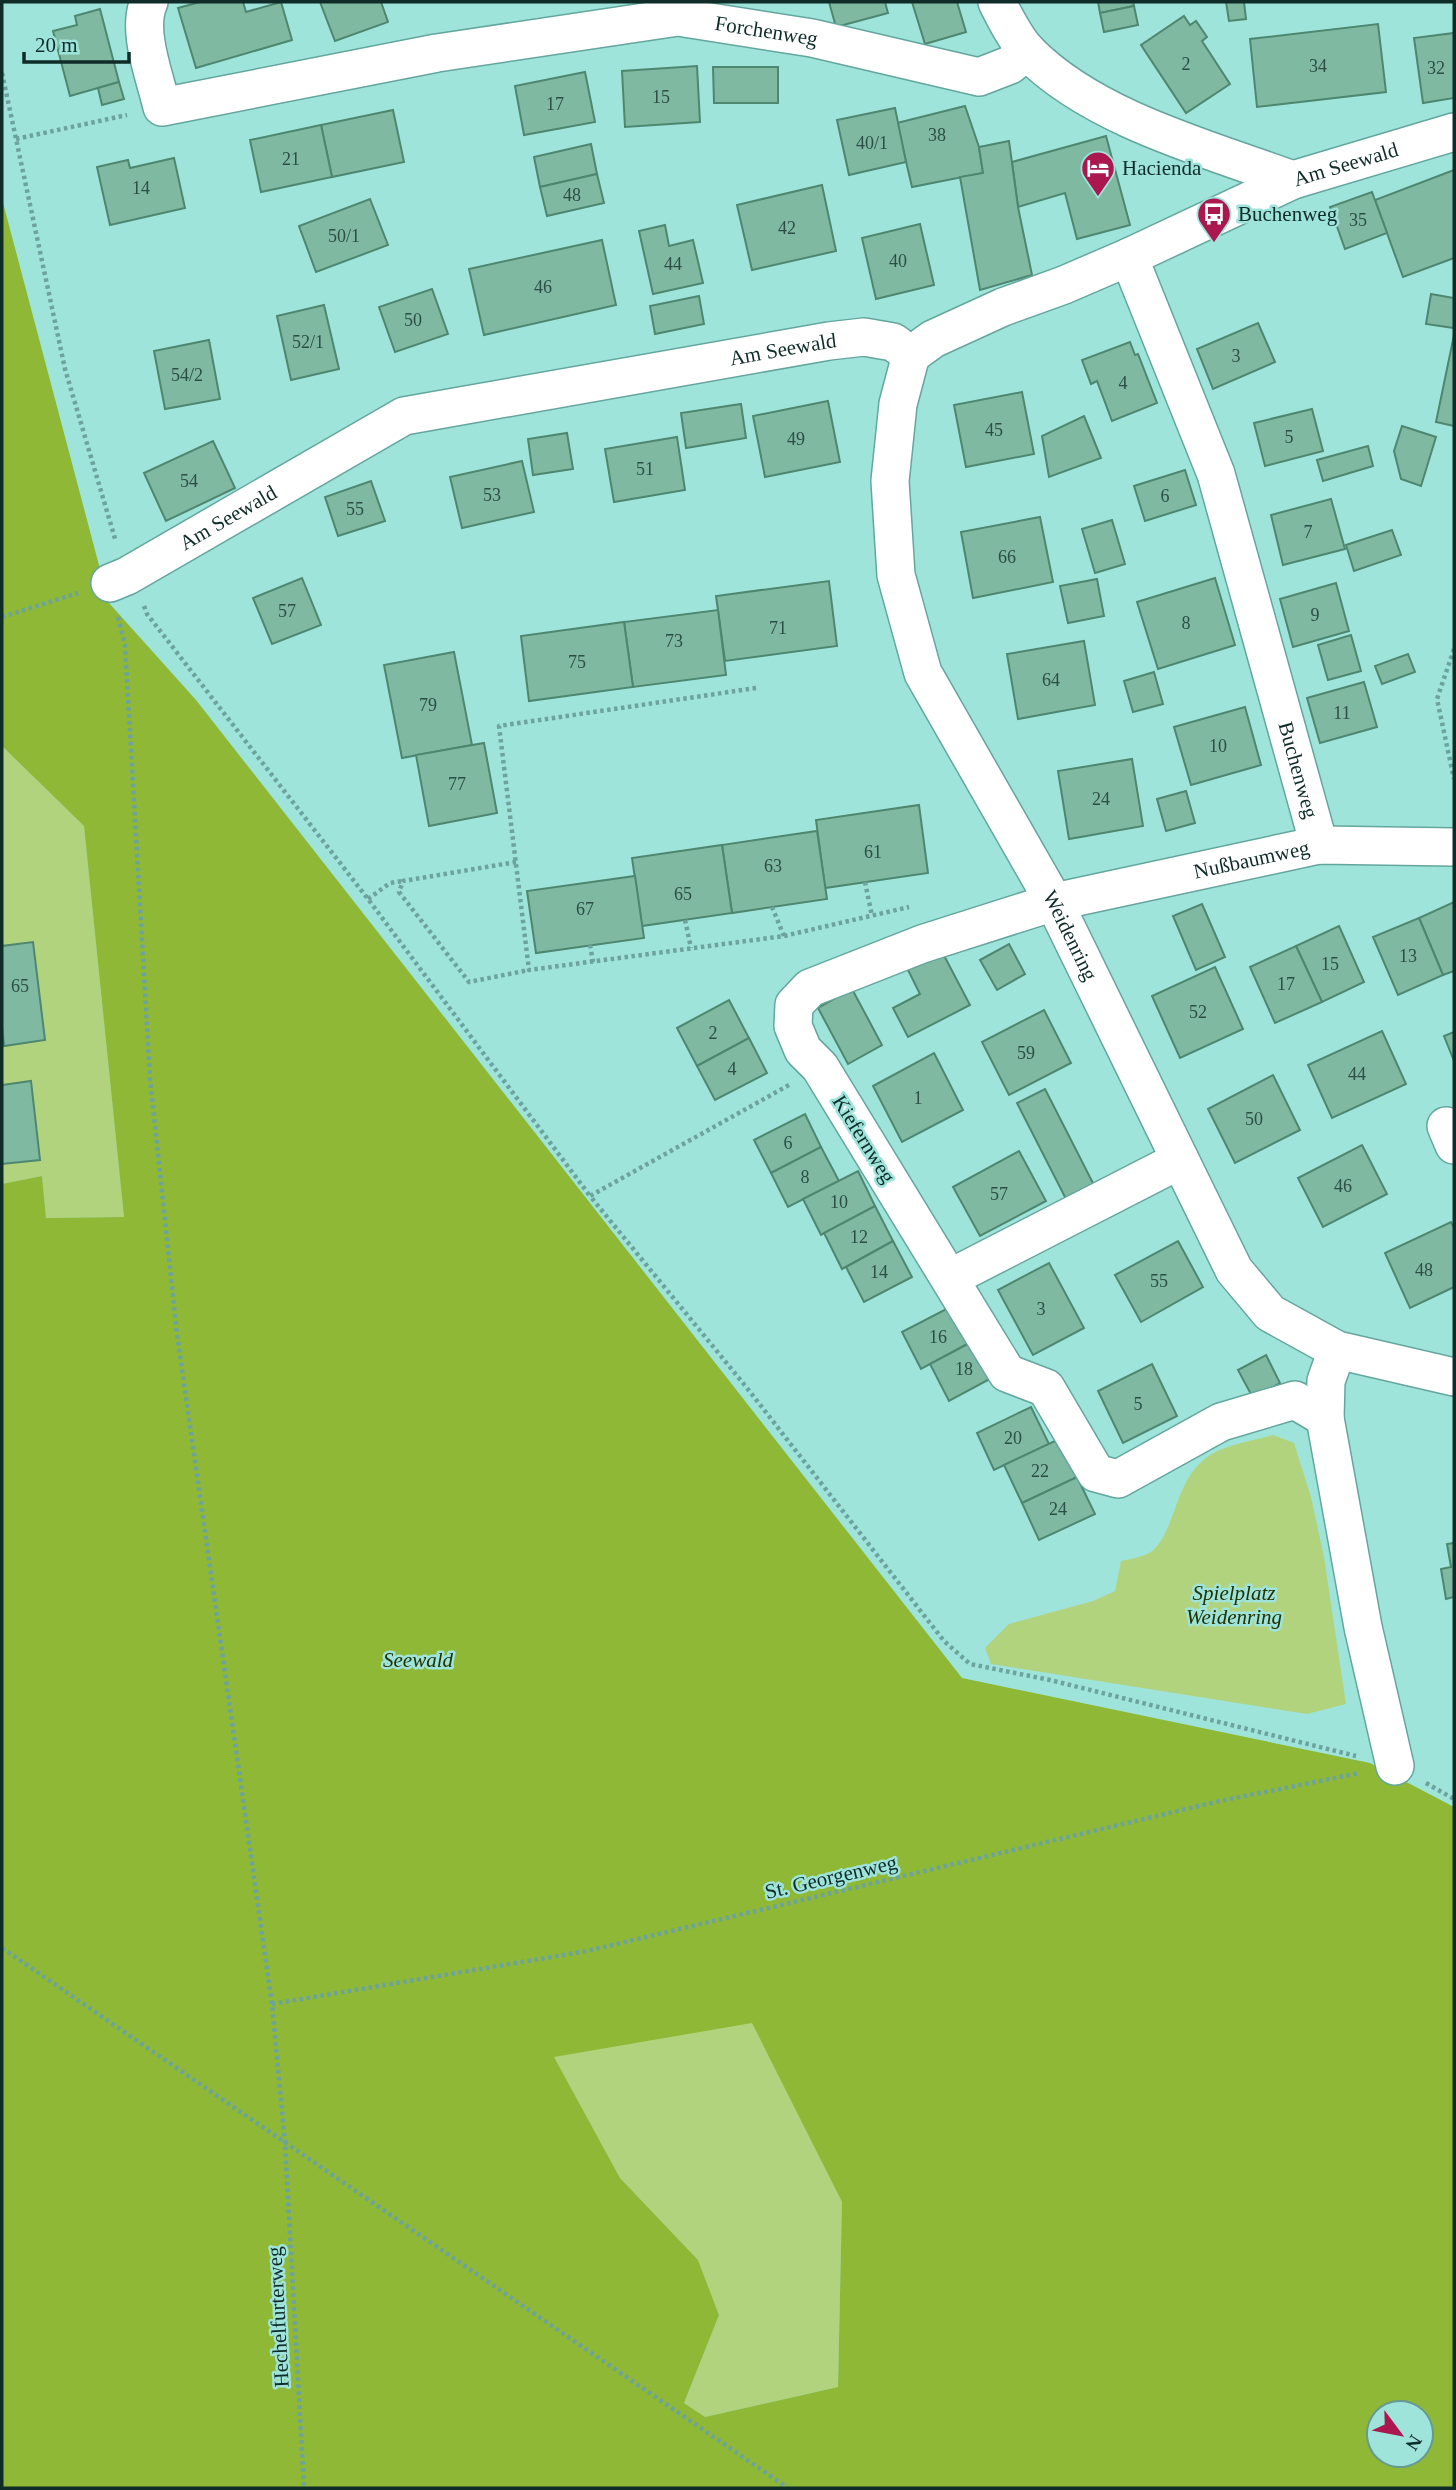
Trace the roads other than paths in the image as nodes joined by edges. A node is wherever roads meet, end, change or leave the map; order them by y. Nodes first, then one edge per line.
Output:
1 (149, 2) edge
2 (997, 2) edge
3 (677, 10) edge
4 (1027, 51) junction
5 (1454, 132) edge
6 (1293, 180) junction
7 (1129, 257) junction
8 (911, 355) junction
9 (123, 578) road end
10 (1319, 845) junction
11 (1454, 847) edge
12 (1054, 902) junction
13 (1180, 1160) junction
14 (950, 1278) junction
15 (1337, 1350) junction
16 (1454, 1377) edge
17 (1325, 1418) junction
18 (1395, 1766) road end

1 - 3 street, Forchenweg
2 - 4 street
3 - 4 street, Forchenweg
4 - 6 street
5 - 6 street, Am Seewald
6 - 7 street, Am Seewald
7 - 8 street, Am Seewald
7 - 10 street, Buchenweg
8 - 9 street, Am Seewald
8 - 12 street, Weidenring
10 - 11 street, Nußbaumweg
10 - 12 street, Nußbaumweg
12 - 13 street, Weidenring
12 - 14 street, Kiefernweg
13 - 14 street
13 - 15 street, Weidenring
14 - 17 street, Kiefernweg
15 - 16 street, Weidenring
15 - 17 street
17 - 18 street

